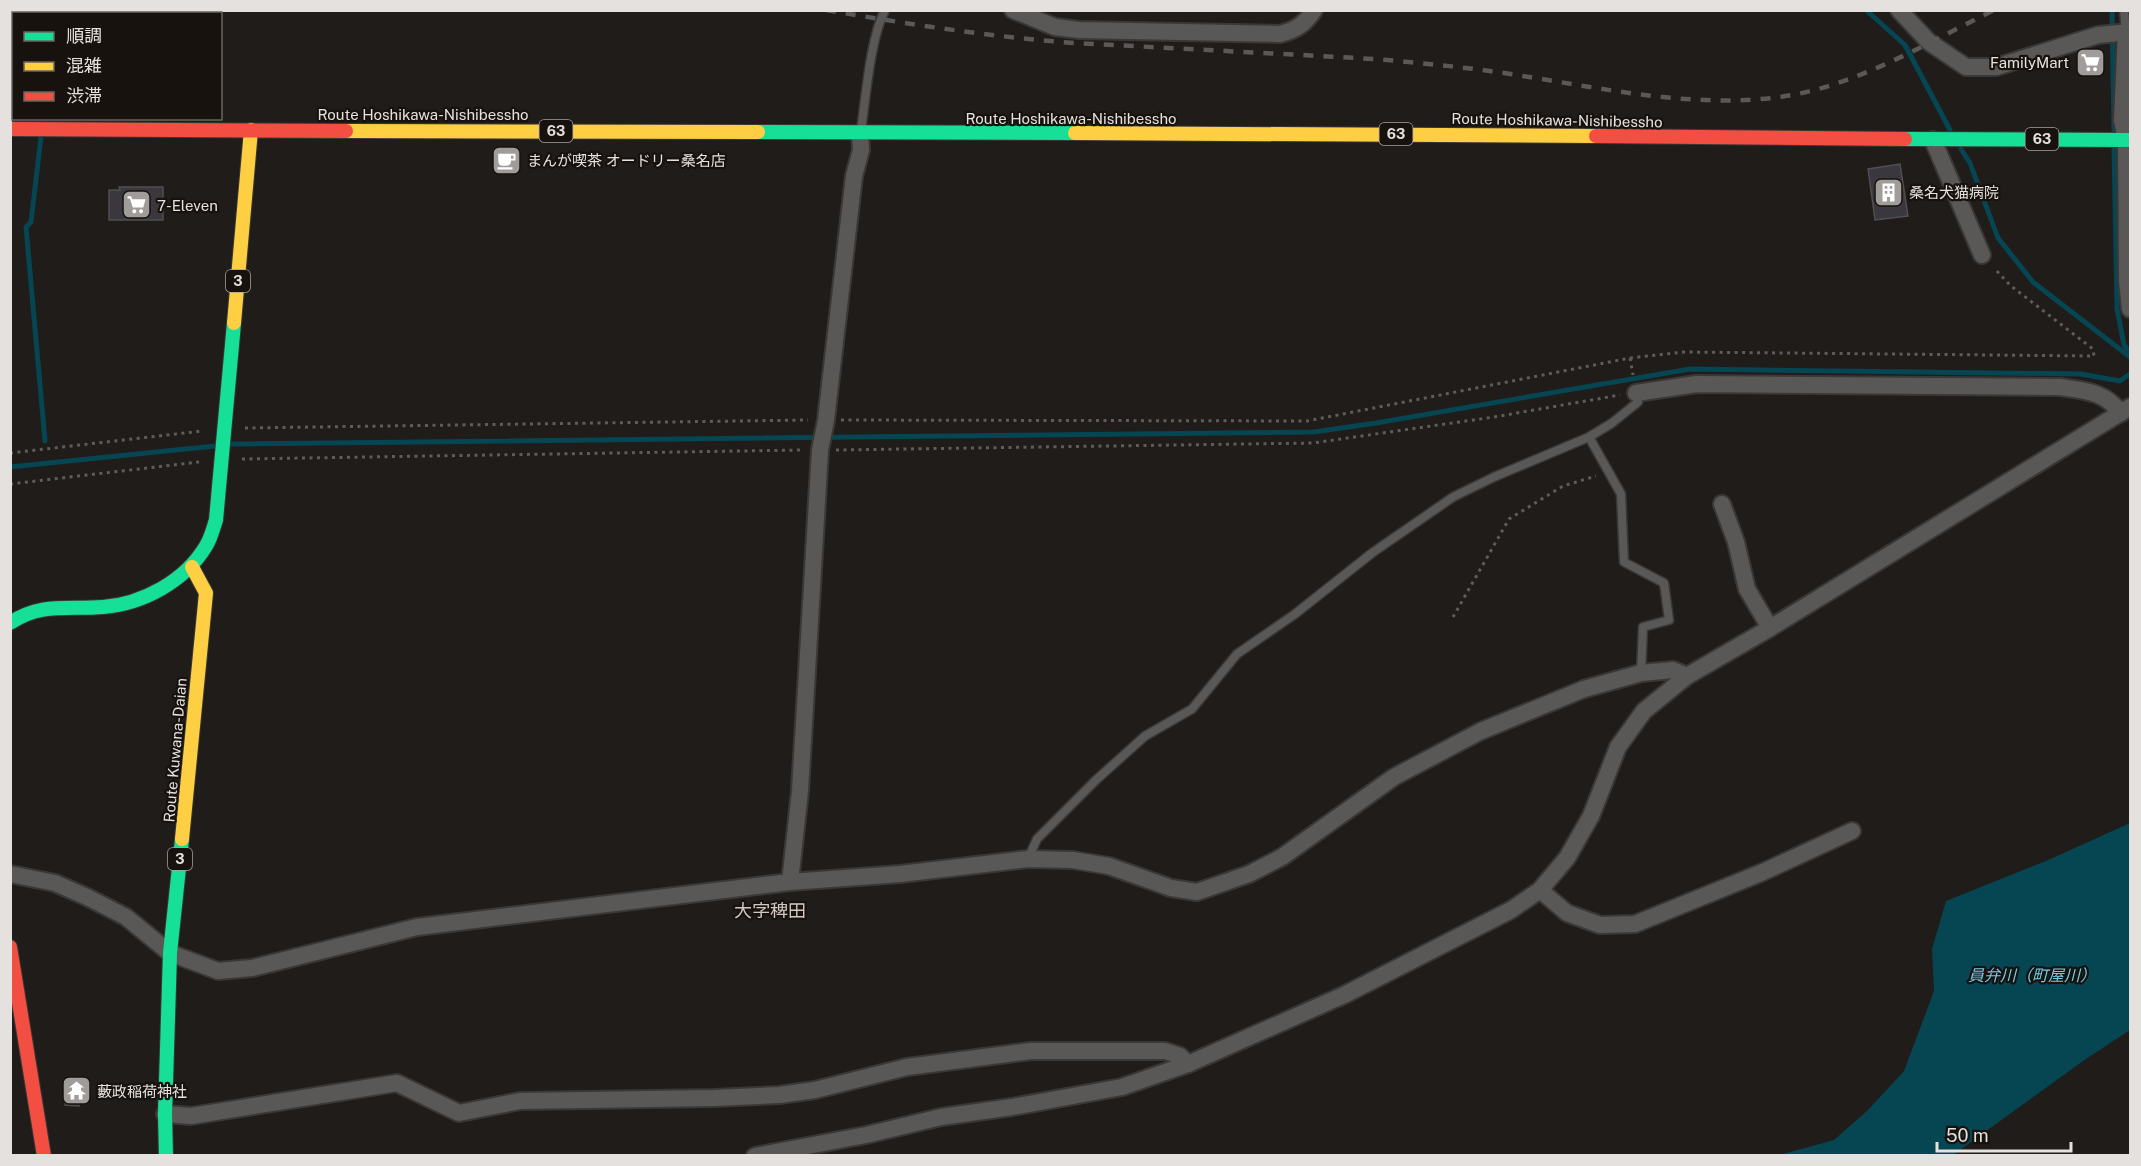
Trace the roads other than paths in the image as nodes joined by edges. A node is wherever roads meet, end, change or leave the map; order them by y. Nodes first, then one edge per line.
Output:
1 (885, 10) edge
2 (1013, 10) edge
3 (1314, 10) edge
4 (1899, 10) edge
5 (2124, 10) edge
6 (2127, 32) edge
7 (10, 129) edge
8 (251, 130) junction
9 (860, 134) junction
10 (1933, 140) junction
11 (2126, 140) edge
12 (1982, 255) road end
13 (2130, 309) edge
14 (1636, 393) joint
15 (2126, 410) edge
16 (1589, 437) junction
17 (1722, 504) dead end
18 (192, 567) junction
19 (10, 623) edge
20 (1770, 628) junction
21 (1641, 673) junction
22 (1687, 676) junction
23 (1852, 831) dead end
24 (1028, 859) junction
25 (10, 874) edge
26 (790, 882) junction
27 (1540, 890) junction
28 (10, 947) edge
29 (170, 953) junction
30 (1188, 1064) junction
31 (165, 1114) junction
32 (44, 1155) edge
33 (166, 1155) edge
34 (755, 1155) edge

1 - 9 lane
2 - 3 street
4 - 6 street
5 - 6 lane
6 - 11 street
7 - 8 main road, Route Hoshikawa-Nishibessho / 63
8 - 9 main road, Route Hoshikawa-Nishibessho / 63
8 - 18 main road, 3
9 - 10 main road, Route Hoshikawa-Nishibessho / 63
9 - 26 street
10 - 11 main road, Route Hoshikawa-Nishibessho / 63
10 - 12 street
11 - 13 street
14 - 15 street
14 - 16 lane
15 - 20 street
16 - 21 lane
16 - 24 lane
17 - 20 street
18 - 19 main road, 3
18 - 29 main road, Route Kuwana-Daian / 3
20 - 22 street
21 - 22 street
21 - 24 street
22 - 27 street
23 - 27 street
24 - 26 street
25 - 29 street
26 - 29 street
27 - 30 street
28 - 32 main road
29 - 31 main road, Route Kuwana-Daian / 3
30 - 31 street
30 - 34 street
31 - 33 main road, Route Kuwana-Daian / 3

